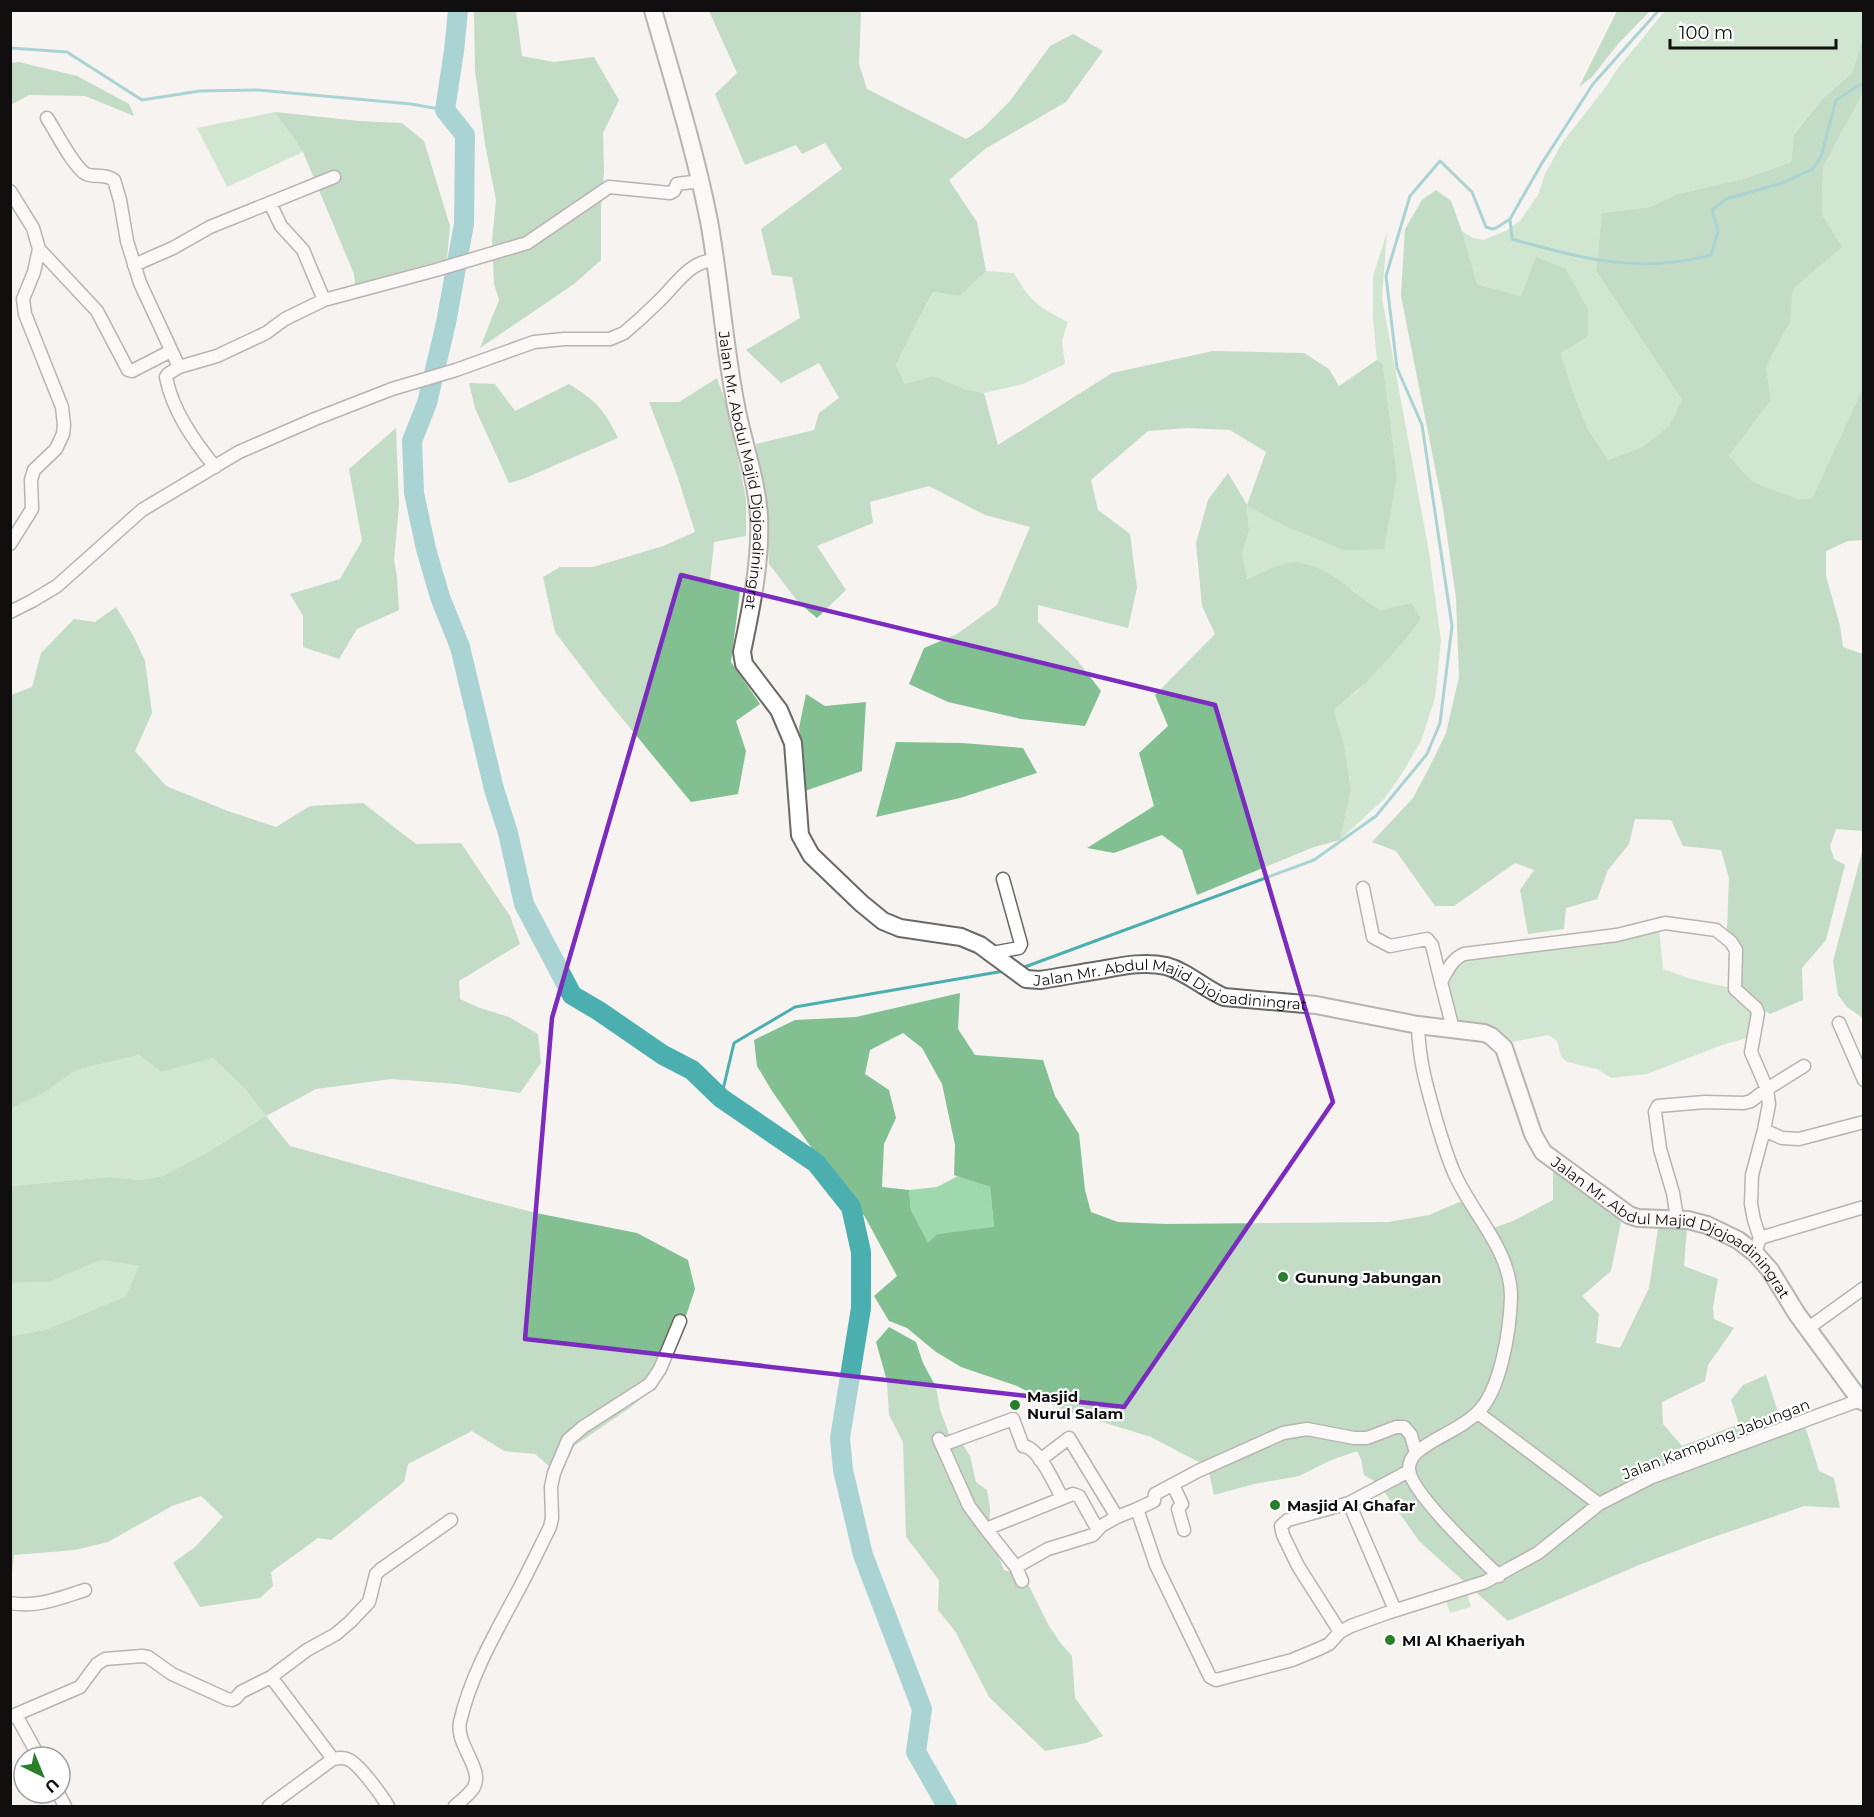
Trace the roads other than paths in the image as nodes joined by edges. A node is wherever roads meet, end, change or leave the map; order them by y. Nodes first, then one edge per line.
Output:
1 (653, 10) edge
2 (47, 118) dead end
3 (334, 177) dead end
4 (701, 182) junction
5 (10, 191) edge
6 (270, 203) junction
7 (39, 249) junction
8 (715, 260) junction
9 (135, 265) junction
10 (324, 300) junction
11 (171, 351) junction
12 (179, 367) junction
13 (215, 467) junction
14 (10, 544) edge
15 (10, 612) edge
16 (1003, 879) dead end
17 (1363, 888) dead end
18 (996, 956) junction
19 (1441, 982) junction
20 (1839, 1023) dead end
21 (1418, 1025) junction
22 (1453, 1029) junction
23 (1804, 1066) dead end
24 (1863, 1080) edge
25 (1767, 1089) junction
26 (1863, 1122) edge
27 (1764, 1130) junction
28 (1863, 1207) edge
29 (1677, 1218) junction
30 (1757, 1245) junction
31 (1863, 1288) edge
32 (680, 1321) dead end
33 (1807, 1329) junction
34 (1862, 1401) edge
35 (1478, 1413) junction
36 (1416, 1453) junction
37 (1040, 1460) junction
38 (1409, 1471) junction
39 (1173, 1485) junction
40 (1062, 1498) junction
41 (1349, 1503) junction
42 (1599, 1504) junction
43 (1137, 1509) junction
44 (1117, 1517) junction
45 (451, 1520) dead end
46 (1101, 1526) junction
47 (986, 1529) junction
48 (1184, 1530) dead end
49 (1016, 1567) junction
50 (1499, 1576) junction
51 (1022, 1581) dead end
52 (85, 1590) dead end
53 (10, 1603) edge
54 (1395, 1610) junction
55 (1340, 1632) junction
56 (271, 1677) junction
57 (13, 1716) edge
58 (31, 1745) edge
59 (333, 1759) junction
60 (269, 1806) edge
61 (388, 1806) edge
62 (455, 1806) edge

1 - 4 street, Jalan Mr. Abdul Majid Djojoadiningrat
2 - 9 street
3 - 6 street
4 - 8 street, Jalan Mr. Abdul Majid Djojoadiningrat
4 - 10 street
5 - 7 street
6 - 9 street
6 - 10 street
7 - 11 street
7 - 14 street
8 - 13 street
8 - 18 street, Jalan Mr. Abdul Majid Djojoadiningrat
9 - 11 street
10 - 12 street
11 - 12 street
12 - 13 street
13 - 15 street
16 - 18 street
17 - 19 street
18 - 21 street, Jalan Mr. Abdul Majid Djojoadiningrat
19 - 22 street
19 - 25 street
20 - 24 street
21 - 22 street, Jalan Mr. Abdul Majid Djojoadiningrat
21 - 35 street
22 - 29 street, Jalan Mr. Abdul Majid Djojoadiningrat
23 - 25 street
25 - 27 street
25 - 29 street
26 - 27 street
27 - 30 street
28 - 30 street
29 - 30 street, Jalan Mr. Abdul Majid Djojoadiningrat
30 - 33 street, Jalan Mr. Abdul Majid Djojoadiningrat
31 - 33 street
32 - 62 street
33 - 34 street, Jalan Mr. Abdul Majid Djojoadiningrat
34 - 42 street, Jalan Kampung Jabungan
35 - 36 street
35 - 42 street
36 - 38 street
36 - 39 street
37 - 40 street
37 - 44 street
37 - 47 street
38 - 41 street
38 - 50 street
39 - 43 street
39 - 48 street
40 - 46 street
40 - 47 street
41 - 54 street
41 - 55 street
42 - 50 street, Jalan Kampung Jabungan
43 - 44 street
43 - 55 street, Jalan Kampung Jabungan
44 - 46 street
45 - 56 street
46 - 49 street
47 - 49 street
49 - 51 street
50 - 54 street, Jalan Kampung Jabungan
52 - 53 street
54 - 55 street, Jalan Kampung Jabungan
56 - 57 street
56 - 59 street
57 - 58 street
59 - 60 street
59 - 61 street

